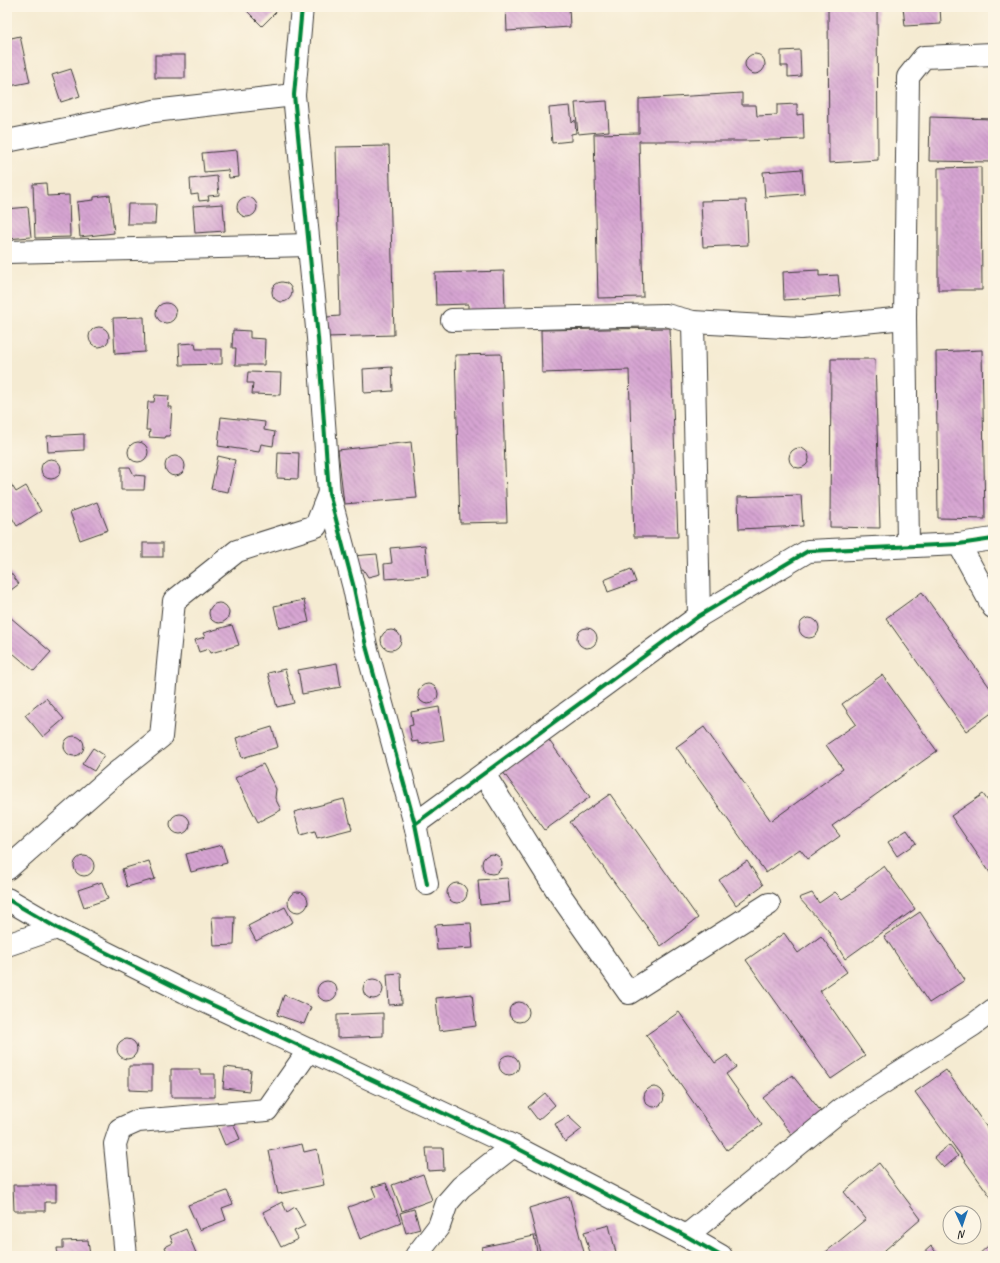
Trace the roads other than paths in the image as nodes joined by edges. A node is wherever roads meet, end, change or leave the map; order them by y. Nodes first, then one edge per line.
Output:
1 (302, 7) edge
2 (993, 54) edge
3 (294, 95) junction
4 (7, 141) edge
5 (309, 245) junction
6 (7, 252) edge
7 (904, 318) junction
8 (452, 320) dead end
9 (694, 322) junction
10 (329, 493) junction
11 (993, 539) edge
12 (959, 544) junction
13 (908, 546) junction
14 (993, 607) edge
15 (699, 616) junction
16 (484, 774) junction
17 (415, 824) junction
18 (7, 870) edge
19 (427, 884) dead end
20 (7, 899) edge
21 (769, 904) dead end
22 (57, 928) junction
23 (7, 945) edge
24 (993, 1010) edge
25 (308, 1050) junction
26 (513, 1146) junction
27 (686, 1236) junction
28 (126, 1256) edge
29 (416, 1256) edge
30 (721, 1256) edge

1 - 3 street
2 - 7 street
3 - 4 street
3 - 5 street
5 - 6 street
5 - 10 street
7 - 9 street
7 - 13 street
8 - 9 street
9 - 15 street
10 - 17 street
10 - 18 street
11 - 12 street
12 - 13 street
12 - 14 street
13 - 15 street
15 - 16 street
16 - 17 street
16 - 21 street
17 - 19 street
20 - 22 street
22 - 23 street
22 - 25 street
24 - 27 street
25 - 26 street
25 - 28 street
26 - 27 street
26 - 29 street
27 - 30 street

